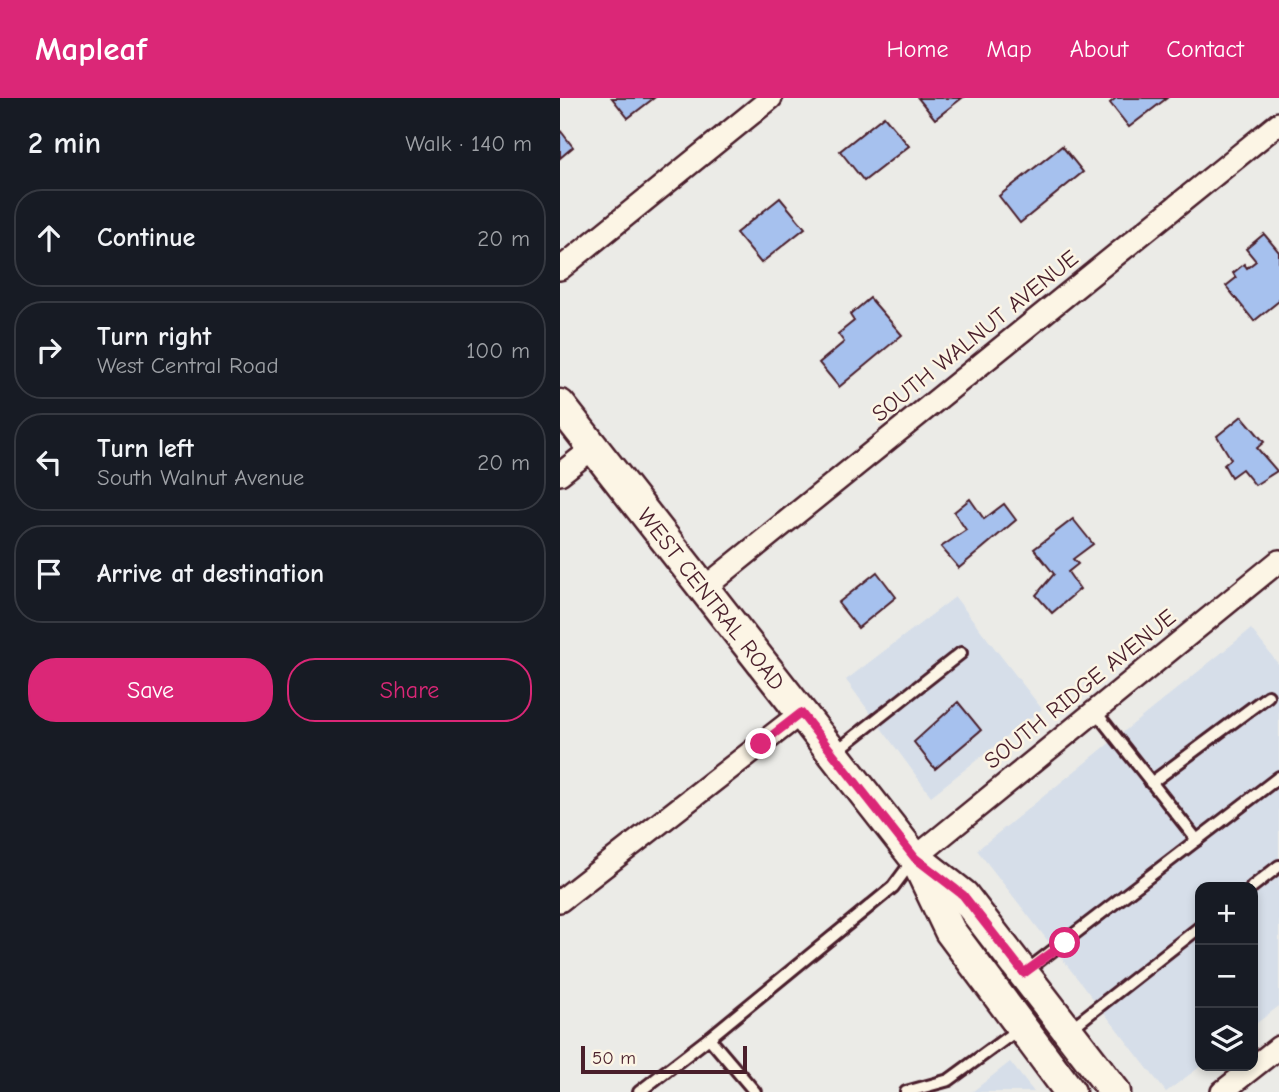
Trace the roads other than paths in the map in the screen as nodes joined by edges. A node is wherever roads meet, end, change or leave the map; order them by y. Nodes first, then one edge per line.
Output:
1 (771, 98) edge
2 (1279, 123) edge
3 (560, 269) edge
4 (560, 405) edge
5 (593, 448) junction
6 (560, 474) edge
7 (1279, 561) edge
8 (703, 589) junction
9 (961, 653) dead end
10 (1268, 696) dead end
11 (1095, 711) junction
12 (801, 713) junction
13 (833, 753) junction
14 (1279, 777) edge
15 (1152, 783) junction
16 (1197, 840) junction
17 (915, 858) junction
18 (1279, 866) edge
19 (1258, 882) edge
20 (560, 901) edge
21 (1195, 931) edge
22 (1024, 973) junction
23 (1021, 1027) junction
24 (1067, 1030) junction
25 (709, 1038) junction
26 (1279, 1047) edge
27 (639, 1092) edge
28 (755, 1092) edge
29 (906, 1092) edge
30 (1070, 1092) edge
31 (1115, 1092) edge
32 (1222, 1092) edge

1 - 3 street
2 - 8 street, SOUTH WALNUT AVENUE
4 - 5 main road, WEST CENTRAL ROAD
5 - 6 street
5 - 8 main road, WEST CENTRAL ROAD
7 - 11 street, SOUTH RIDGE AVENUE
8 - 12 main road, WEST CENTRAL ROAD
9 - 13 lane
10 - 15 lane
11 - 15 lane
11 - 17 street, SOUTH RIDGE AVENUE
12 - 13 main road, WEST CENTRAL ROAD
12 - 20 street
13 - 17 main road, WEST CENTRAL ROAD
14 - 16 lane
15 - 16 lane
16 - 22 lane
17 - 22 main road, WEST CENTRAL ROAD
17 - 23 main road, WEST CENTRAL ROAD
17 - 25 lane
18 - 19 lane
21 - 24 lane
22 - 24 main road, WEST CENTRAL ROAD
23 - 29 lane
23 - 30 main road, WEST CENTRAL ROAD
24 - 31 main road, WEST CENTRAL ROAD
25 - 27 lane
25 - 28 lane
26 - 32 street

